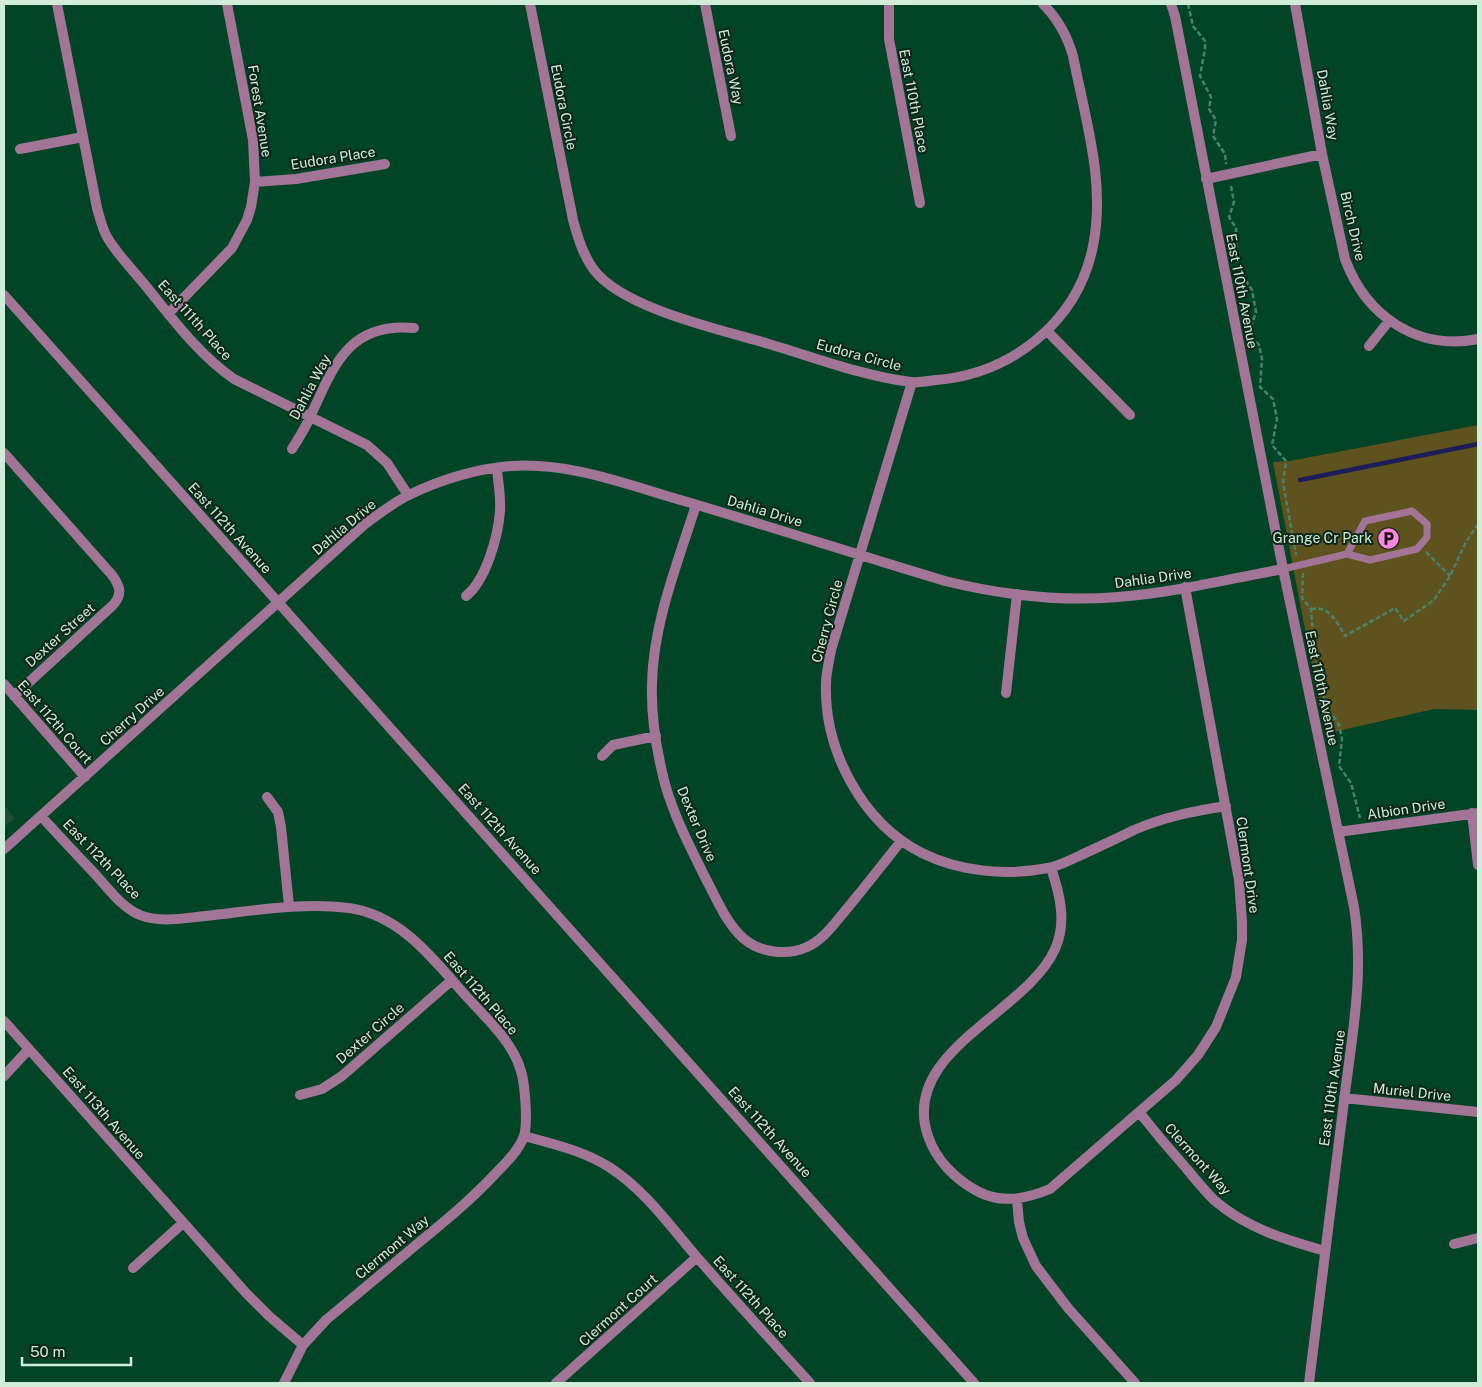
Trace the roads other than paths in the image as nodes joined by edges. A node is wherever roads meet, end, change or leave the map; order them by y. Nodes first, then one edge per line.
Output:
1 (56, 4) edge
2 (227, 4) edge
3 (530, 4) edge
4 (705, 4) edge
5 (889, 4) edge
6 (1043, 4) edge
7 (1171, 4) edge
8 (1295, 4) edge
9 (731, 136) dead end
10 (83, 137) junction
11 (20, 149) dead end
12 (1322, 154) junction
13 (384, 164) dead end
14 (1206, 179) junction
15 (255, 182) junction
16 (920, 203) dead end
17 (4, 295) edge
18 (169, 313) junction
19 (1389, 321) junction
20 (414, 328) dead end
21 (1047, 331) junction
22 (1478, 339) edge
23 (1369, 346) dead end
24 (912, 382) junction
25 (1130, 415) dead end
26 (310, 417) junction
27 (292, 449) dead end
28 (4, 453) edge
29 (496, 468) junction
30 (408, 495) junction
31 (696, 504) junction
32 (860, 554) junction
33 (1347, 554) junction
34 (1283, 569) junction
35 (1185, 587) junction
36 (1017, 594) junction
37 (466, 596) dead end
38 (278, 603) junction
39 (4, 684) edge
40 (1006, 693) dead end
41 (14, 696) junction
42 (656, 736) junction
43 (602, 756) dead end
44 (84, 777) junction
45 (266, 797) dead end
46 (1226, 806) junction
47 (1475, 813) edge
48 (41, 816) junction
49 (1338, 832) junction
50 (902, 841) junction
51 (4, 849) edge
52 (1478, 865) edge
53 (1051, 868) junction
54 (289, 906) junction
55 (452, 980) junction
56 (4, 1021) edge
57 (30, 1049) junction
58 (4, 1076) edge
59 (300, 1095) dead end
60 (1344, 1098) junction
61 (1138, 1112) junction
62 (1478, 1112) edge
63 (524, 1136) junction
64 (1016, 1200) junction
65 (183, 1223) junction
66 (1478, 1238) edge
67 (1454, 1244) dead end
68 (1325, 1250) junction
69 (697, 1257) junction
70 (133, 1268) dead end
71 (303, 1345) junction
72 (284, 1383) edge
73 (556, 1383) edge
74 (810, 1383) edge
75 (974, 1383) edge
76 (1135, 1383) edge
77 (1309, 1383) edge

1 - 10 street, East 111th Place
2 - 15 street, Forest Avenue
3 - 24 street, Eudora Circle
4 - 9 street, Eudora Way
5 - 16 street, East 110th Place
6 - 21 street, Eudora Circle
7 - 14 street, East 110th Avenue
8 - 12 street, Dahlia Way
10 - 11 street
10 - 18 street, East 111th Place
12 - 14 street, Dahlia Way
12 - 19 street, Birch Drive
13 - 15 street, Eudora Place
14 - 34 street, East 110th Avenue
15 - 18 street, Forest Avenue
17 - 38 street, East 112th Avenue
18 - 26 street, East 111th Place
19 - 22 street, Birch Drive
19 - 23 street
20 - 26 street, Dahlia Way
21 - 24 street, Eudora Circle
21 - 25 street
24 - 32 street, Cherry Circle
26 - 27 street, Dahlia Way
26 - 30 street, East 111th Place
28 - 41 street, Dexter Street
29 - 30 street, Dahlia Drive
29 - 31 street, Dahlia Drive
29 - 37 street
30 - 38 street, Dahlia Drive
31 - 32 street, Dahlia Drive
31 - 42 street, Dexter Drive
32 - 36 street, Dahlia Drive
32 - 50 street, Cherry Circle
33 - 33 lane
33 - 34 lane
34 - 35 street, Dahlia Drive
34 - 49 street, East 110th Avenue
35 - 36 street, Dahlia Drive
35 - 46 street, Clermont Drive
36 - 40 street
38 - 44 street, Cherry Drive
38 - 75 street, East 112th Avenue
39 - 41 street, East 112th Court
41 - 44 street, East 112th Court
42 - 43 street
42 - 50 street, Dexter Drive
44 - 48 street, Cherry Drive
45 - 54 street
46 - 53 street, Cherry Circle
46 - 61 street, Clermont Drive
47 - 49 street, Albion Drive
47 - 52 street
48 - 51 street, Cherry Drive
48 - 54 street, East 112th Place
49 - 60 street, East 110th Avenue
50 - 53 street, Cherry Circle
53 - 64 street
54 - 55 street, East 112th Place
55 - 59 street, Dexter Circle
55 - 63 street, East 112th Place
56 - 57 street, East 113th Avenue
57 - 58 street
57 - 65 street, East 113th Avenue
60 - 62 street, Muriel Drive
60 - 68 street, East 110th Avenue
61 - 64 street, Clermont Drive
61 - 68 street, Clermont Way
63 - 69 street, East 112th Place
63 - 71 street, Clermont Way
64 - 76 street
65 - 70 street
65 - 71 street, East 113th Avenue
66 - 67 street
68 - 77 street, East 110th Avenue
69 - 73 street, Clermont Court
69 - 74 street, East 112th Place
71 - 72 street, Clermont Way

